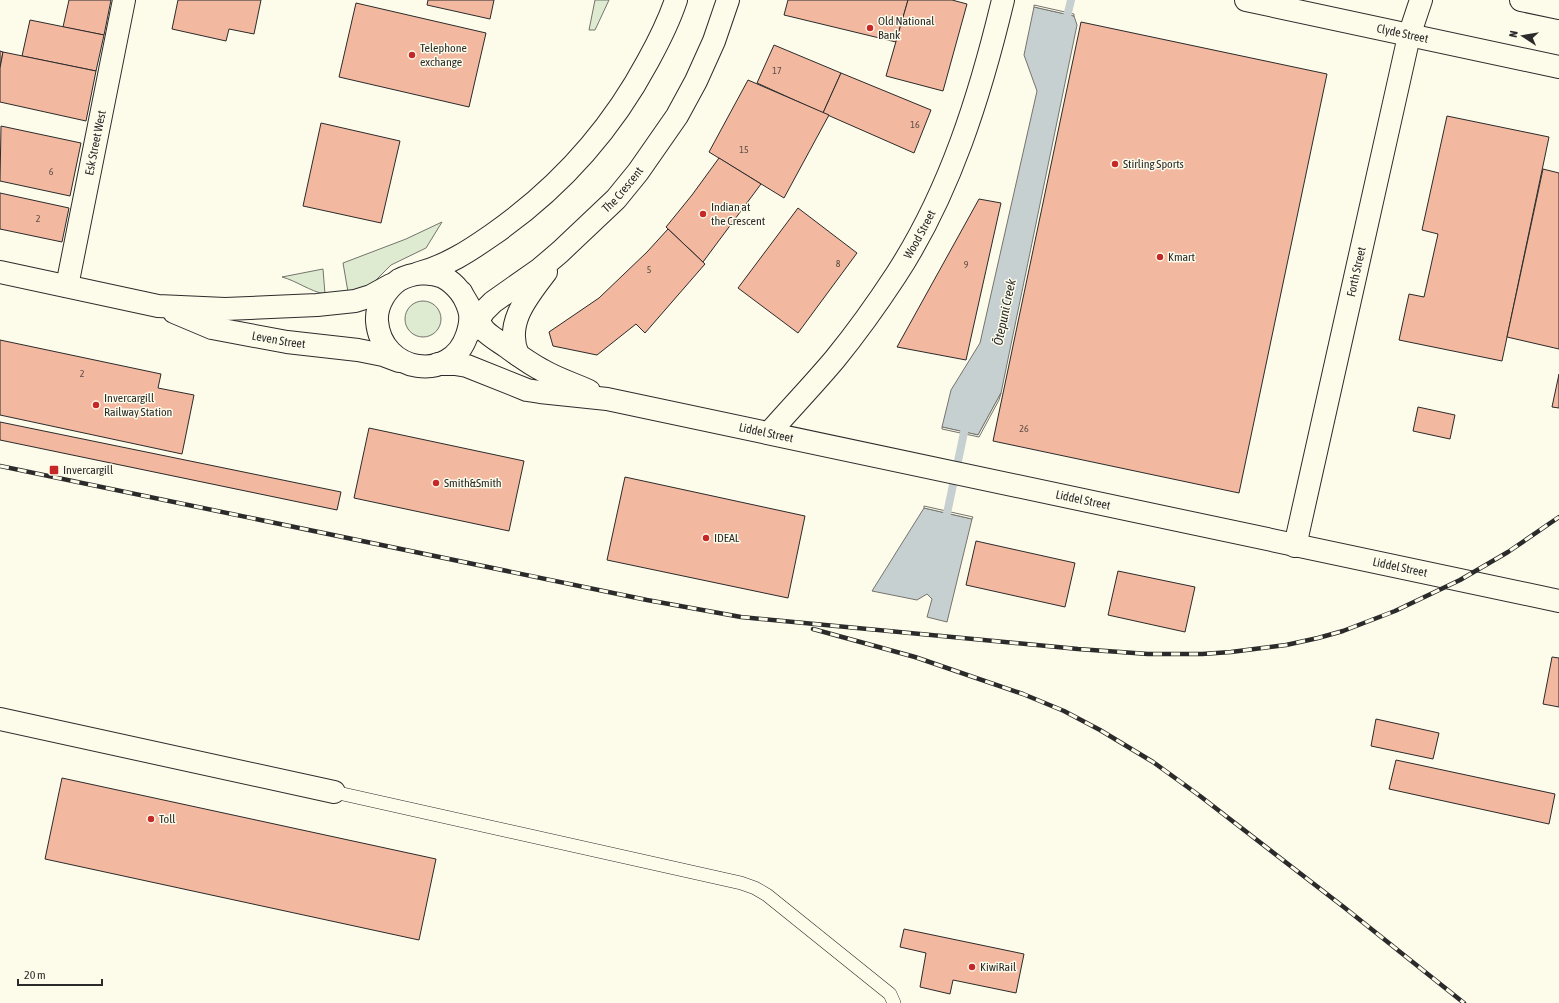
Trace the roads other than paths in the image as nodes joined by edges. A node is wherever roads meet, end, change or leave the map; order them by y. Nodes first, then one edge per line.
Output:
1 (124, 0) edge
2 (676, 0) edge
3 (728, 0) edge
4 (1003, 0) edge
5 (1246, 0) edge
6 (1421, 0) edge
7 (1521, 0) edge
8 (1559, 8) edge
9 (1409, 36) junction
10 (1559, 67) edge
11 (560, 252) junction
12 (0, 272) edge
13 (416, 274) junction
14 (395, 283) junction
15 (67, 286) junction
16 (461, 292) junction
17 (158, 306) junction
18 (477, 321) junction
19 (465, 340) junction
20 (518, 355) junction
21 (402, 361) junction
22 (438, 364) junction
23 (607, 399) junction
24 (769, 433) junction
25 (1296, 546) junction
26 (1559, 601) edge
27 (0, 719) edge
28 (334, 792) joint
29 (894, 1003) edge

1 - 15 main road, Esk Street West
2 - 13 main road
3 - 11 main road, The Crescent
4 - 24 main road, Wood Street
5 - 9 main road, Clyde Street
6 - 9 main road, Forth Street
7 - 8 main road
9 - 10 main road, Clyde Street
9 - 25 main road, Forth Street
11 - 18 main road, The Crescent
11 - 20 main road
12 - 15 main road, Leven Street
13 - 14 main road
13 - 16 main road
14 - 17 main road, Leven Street
14 - 21 main road
15 - 17 main road, Leven Street
16 - 18 main road, Liddel Street
16 - 19 main road
17 - 21 main road, Leven Street
18 - 19 main road, The Crescent
18 - 20 main road, Liddel Street
19 - 22 main road
20 - 23 main road, Liddel Street
21 - 22 main road
22 - 23 main road, Liddel Street
23 - 24 main road, Liddel Street
24 - 25 main road, Liddel Street
25 - 26 main road, Liddel Street
27 - 28 main road
28 - 29 lane

